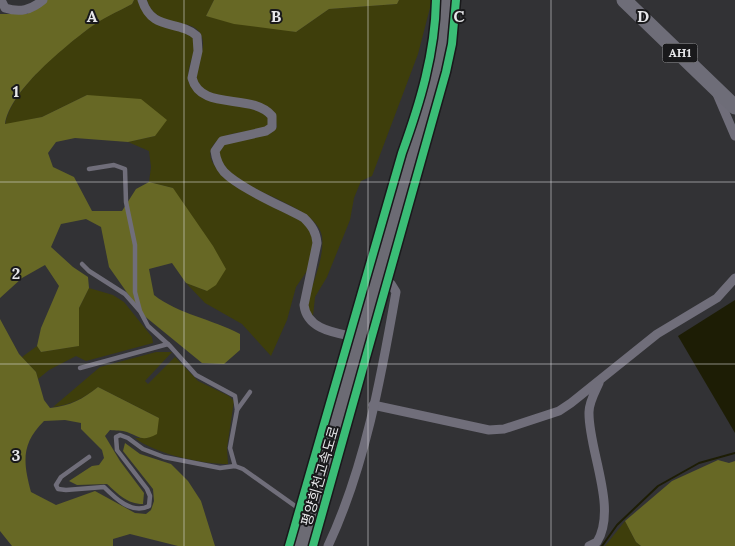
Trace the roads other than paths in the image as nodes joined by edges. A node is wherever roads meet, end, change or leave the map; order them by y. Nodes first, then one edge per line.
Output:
1 (1, 0) edge
2 (43, 0) edge
3 (142, 0) edge
4 (443, 0) edge
5 (450, 0) edge
6 (624, 0) edge
7 (638, 0) edge
8 (713, 84) junction
9 (735, 93) edge
10 (735, 107) edge
11 (735, 136) edge
12 (90, 170) dead end
13 (82, 264) dead end
14 (735, 278) edge
15 (383, 280) junction
16 (140, 311) junction
17 (359, 338) junction
18 (168, 344) junction
19 (80, 368) dead end
20 (600, 380) junction
21 (250, 392) dead end
22 (373, 405) junction
23 (237, 410) junction
24 (89, 457) dead end
25 (235, 466) junction
26 (308, 516) junction
27 (300, 546) edge
28 (306, 546) edge
29 (328, 546) edge
30 (589, 546) edge

1 - 2 street
3 - 17 street
4 - 17 highway, 평양희천고속도로
5 - 15 highway, 평양희천고속도로
6 - 8 highway, AH1
7 - 9 highway, AH1
8 - 10 highway, AH1
8 - 11 street
12 - 16 lane
13 - 16 lane
14 - 20 street
15 - 22 street
15 - 28 highway, 평양희천고속도로
16 - 18 lane
17 - 26 highway, 평양희천고속도로
18 - 19 lane
18 - 23 lane
20 - 22 street
20 - 30 street
21 - 23 lane
22 - 29 street
23 - 25 lane
24 - 25 lane
25 - 26 lane
26 - 27 highway, 평양희천고속도로

